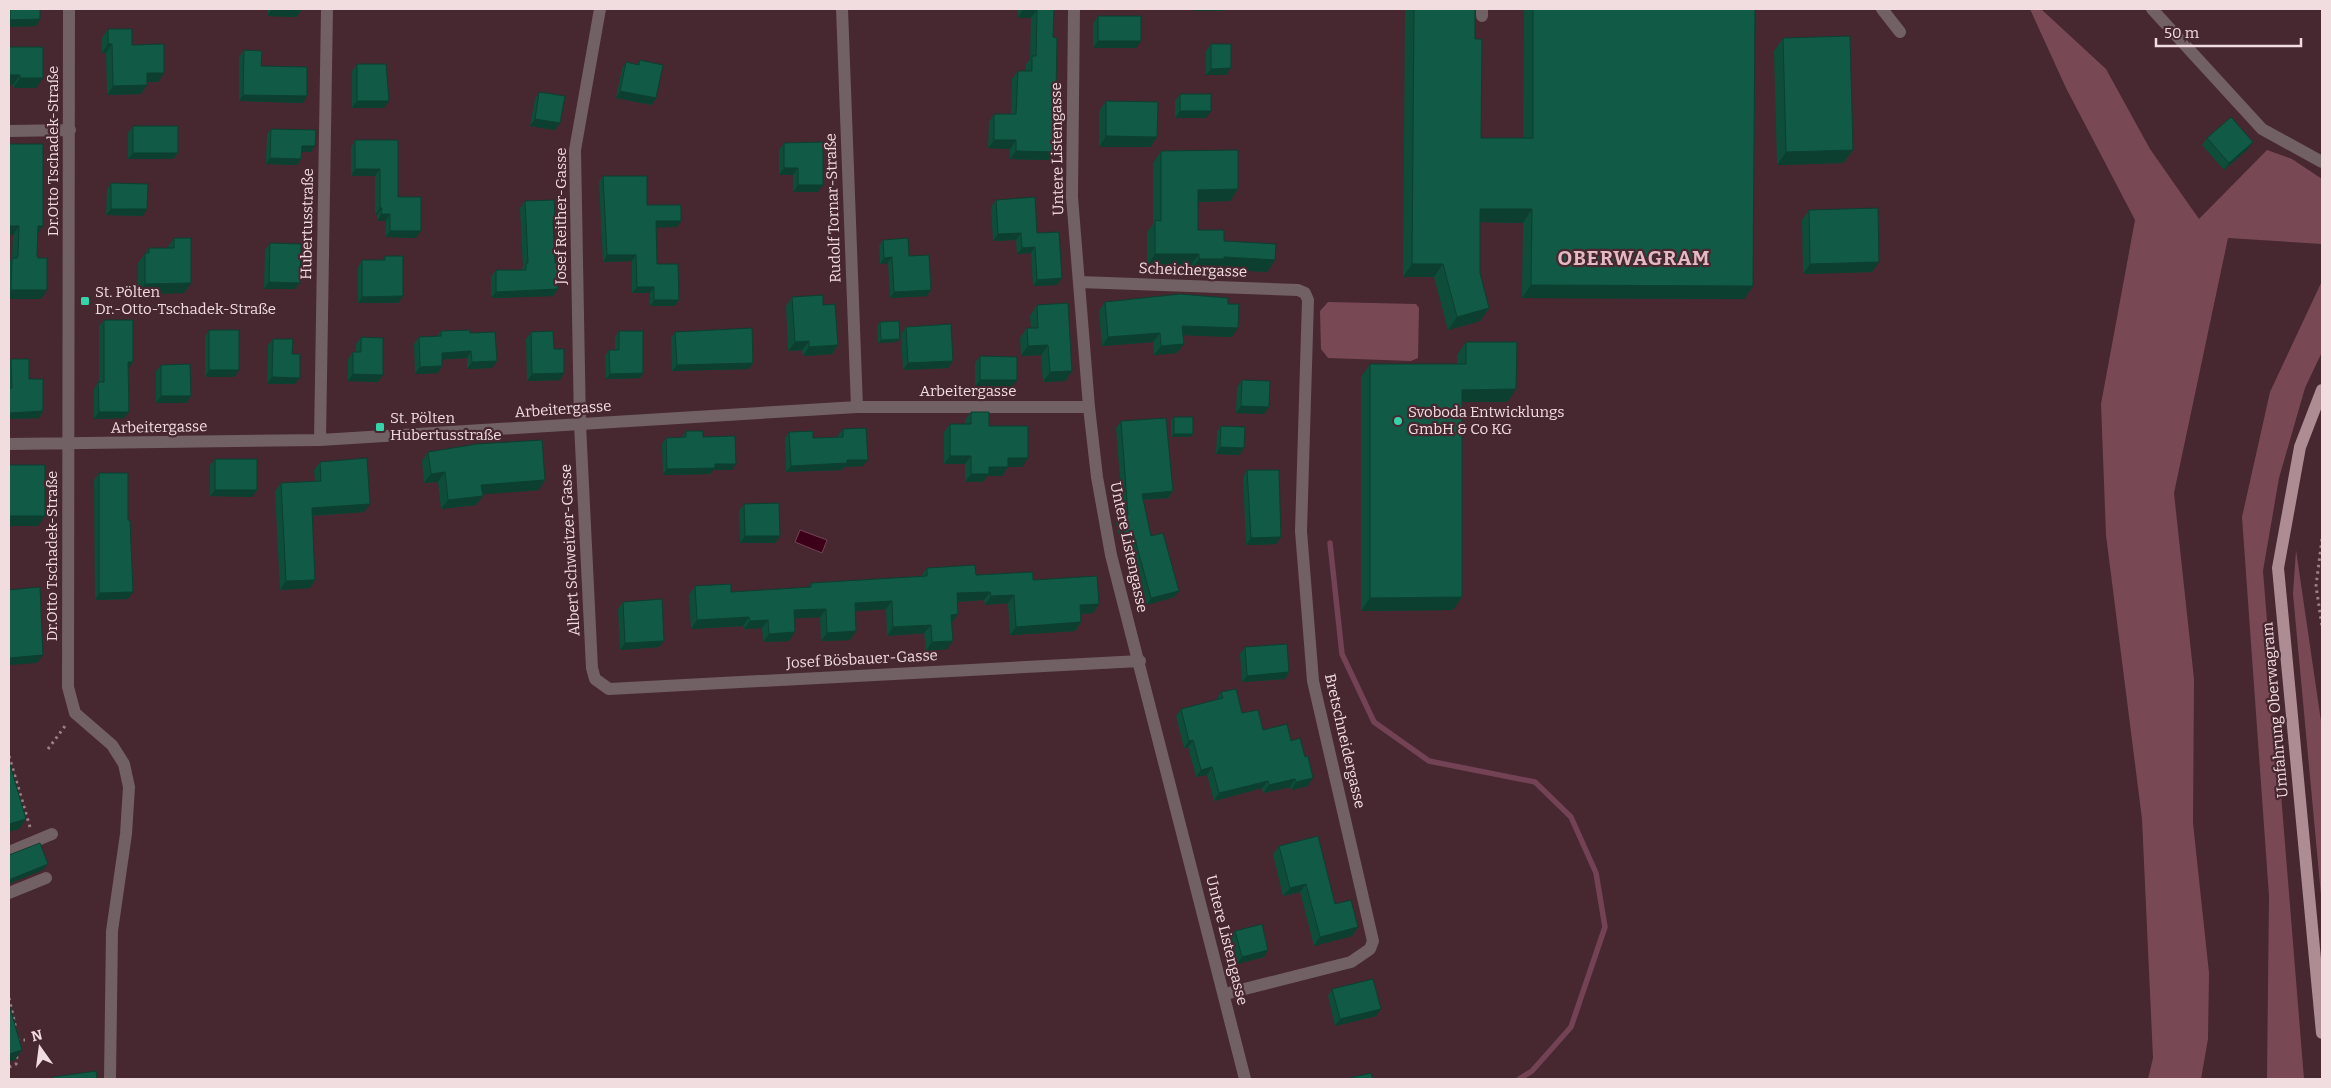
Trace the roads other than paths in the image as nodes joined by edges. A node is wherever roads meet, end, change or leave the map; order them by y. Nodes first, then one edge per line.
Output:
1 (69, 9) edge
2 (327, 9) edge
3 (600, 9) edge
4 (842, 9) edge
5 (1074, 9) edge
6 (1882, 9) edge
7 (2152, 9) edge
8 (1900, 32) dead end
9 (70, 130) junction
10 (9, 132) edge
11 (2322, 162) edge
12 (1080, 282) junction
13 (1305, 293) joint
14 (2322, 390) edge
15 (856, 407) junction
16 (1089, 407) junction
17 (580, 424) junction
18 (320, 440) junction
19 (9, 444) edge
20 (68, 445) junction
21 (1140, 661) junction
22 (593, 674) joint
23 (52, 834) dead end
24 (9, 852) edge
25 (46, 878) dead end
26 (9, 892) edge
27 (1224, 994) junction
28 (2322, 1033) edge
29 (110, 1079) edge
30 (1245, 1079) edge

1 - 9 street, Dr.Otto Tschadek-Straße
2 - 18 street, Hubertusstraße
3 - 17 street, Josef Reither-Gasse
4 - 15 street, Rudolf Tornar-Straße
5 - 12 street, Untere Listengasse
6 - 8 street
7 - 11 street
9 - 10 street
9 - 20 street, Dr.Otto Tschadek-Straße
12 - 13 street, Scheichergasse
12 - 16 street, Untere Listengasse
13 - 27 street, Bretschneidergasse
14 - 28 main road, Umfahrung Oberwagram
15 - 16 street, Arbeitergasse
15 - 17 street, Arbeitergasse
16 - 21 street, Untere Listengasse
17 - 18 street, Arbeitergasse
17 - 22 street, Albert Schweitzer-Gasse
18 - 20 street, Arbeitergasse
19 - 20 street, Arbeitergasse
20 - 29 street, Dr.Otto Tschadek-Straße
21 - 22 street, Josef Bösbauer-Gasse
21 - 27 street, Untere Listengasse
23 - 24 street
25 - 26 street
27 - 30 street, Untere Listengasse

